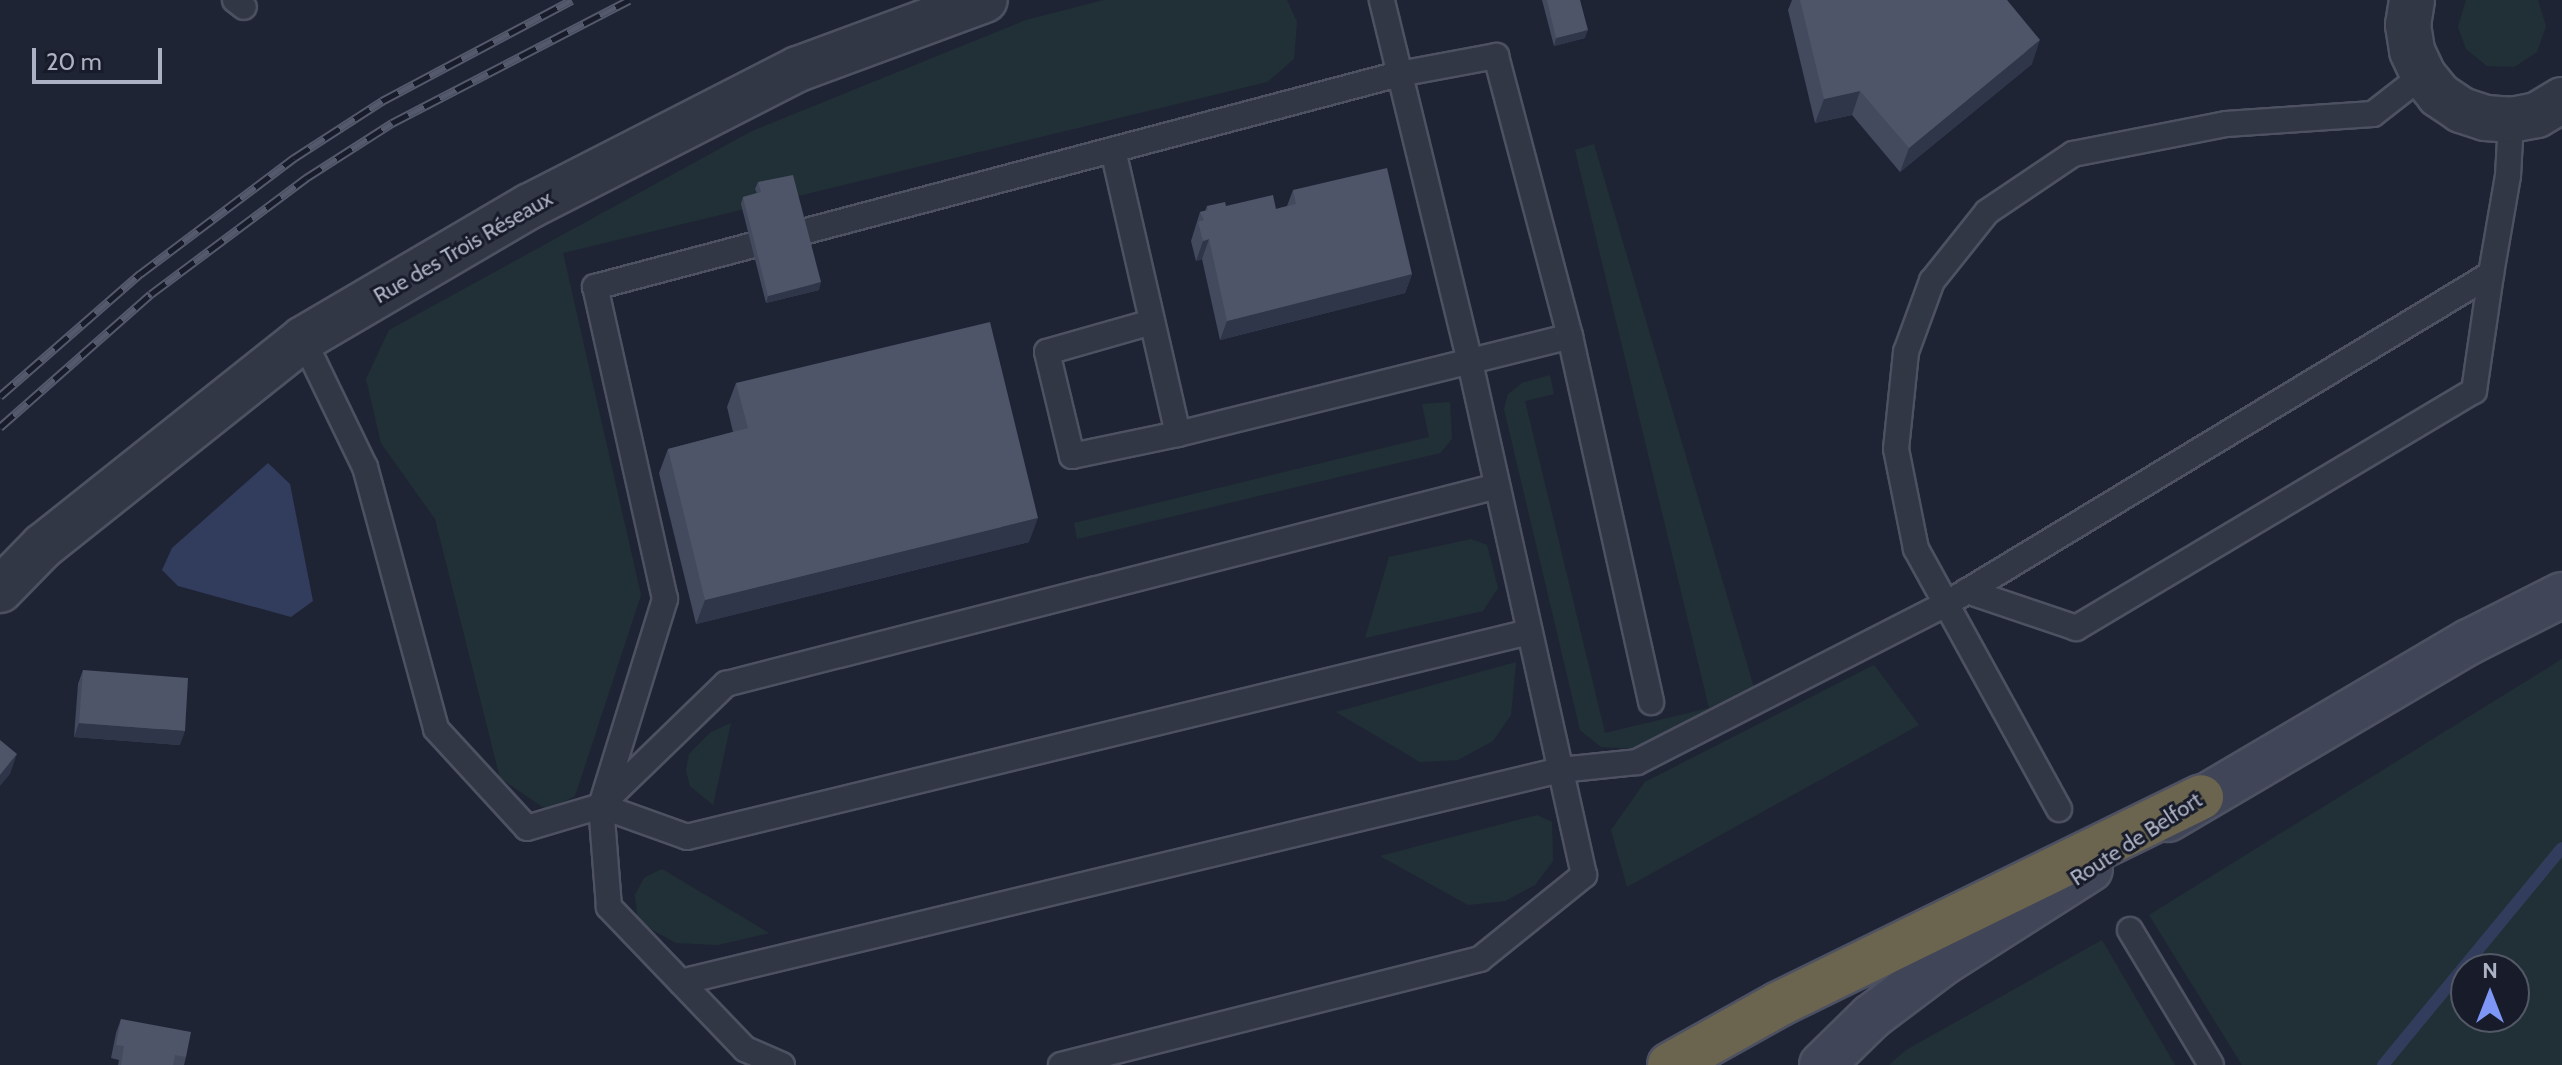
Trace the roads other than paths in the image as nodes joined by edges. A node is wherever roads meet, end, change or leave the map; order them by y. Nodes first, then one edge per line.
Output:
1 (985, 0) edge
2 (1382, 0) edge
3 (2412, 0) edge
4 (1399, 74) junction
5 (2423, 75) junction
6 (2562, 100) edge
7 (2511, 120) junction
8 (1113, 150) junction
9 (2491, 274) junction
10 (1152, 322) junction
11 (1570, 336) junction
12 (303, 339) junction
13 (1470, 362) junction
14 (1178, 434) junction
15 (1497, 486) junction
16 (2562, 567) edge
17 (0, 590) edge
18 (1967, 591) junction
19 (2562, 595) edge
20 (1946, 604) junction
21 (1529, 632) junction
22 (2469, 642) junction
23 (1651, 702) dead end
24 (1560, 770) junction
25 (2201, 797) junction
26 (601, 806) junction
27 (2059, 809) dead end
28 (2130, 930) dead end
29 (681, 982) junction
30 (782, 1065) edge
31 (1061, 1065) edge
32 (1670, 1065) edge
33 (1822, 1065) edge
34 (2211, 1065) edge

1 - 12 street, Rue des Trois Réseaux
2 - 4 lane
3 - 5 street
4 - 8 lane
4 - 11 lane
4 - 13 lane
5 - 7 street
5 - 20 lane
6 - 7 street
7 - 9 lane
8 - 10 lane
8 - 26 lane
9 - 18 lane
9 - 18 lane
10 - 14 lane
10 - 14 lane
11 - 13 lane
11 - 23 lane
12 - 17 street, Rue des Trois Réseaux
12 - 26 lane
13 - 14 lane
13 - 15 lane
15 - 21 lane
15 - 26 lane
16 - 22 main road, Route de Belfort
18 - 20 lane
19 - 22 main road, Route de Belfort
20 - 24 lane
20 - 27 lane
21 - 24 lane
21 - 26 lane
22 - 25 main road, Route de Belfort
24 - 29 lane
24 - 31 lane
25 - 32 highway
25 - 33 main road, Route de Belfort
26 - 29 lane
28 - 34 lane
29 - 30 lane

